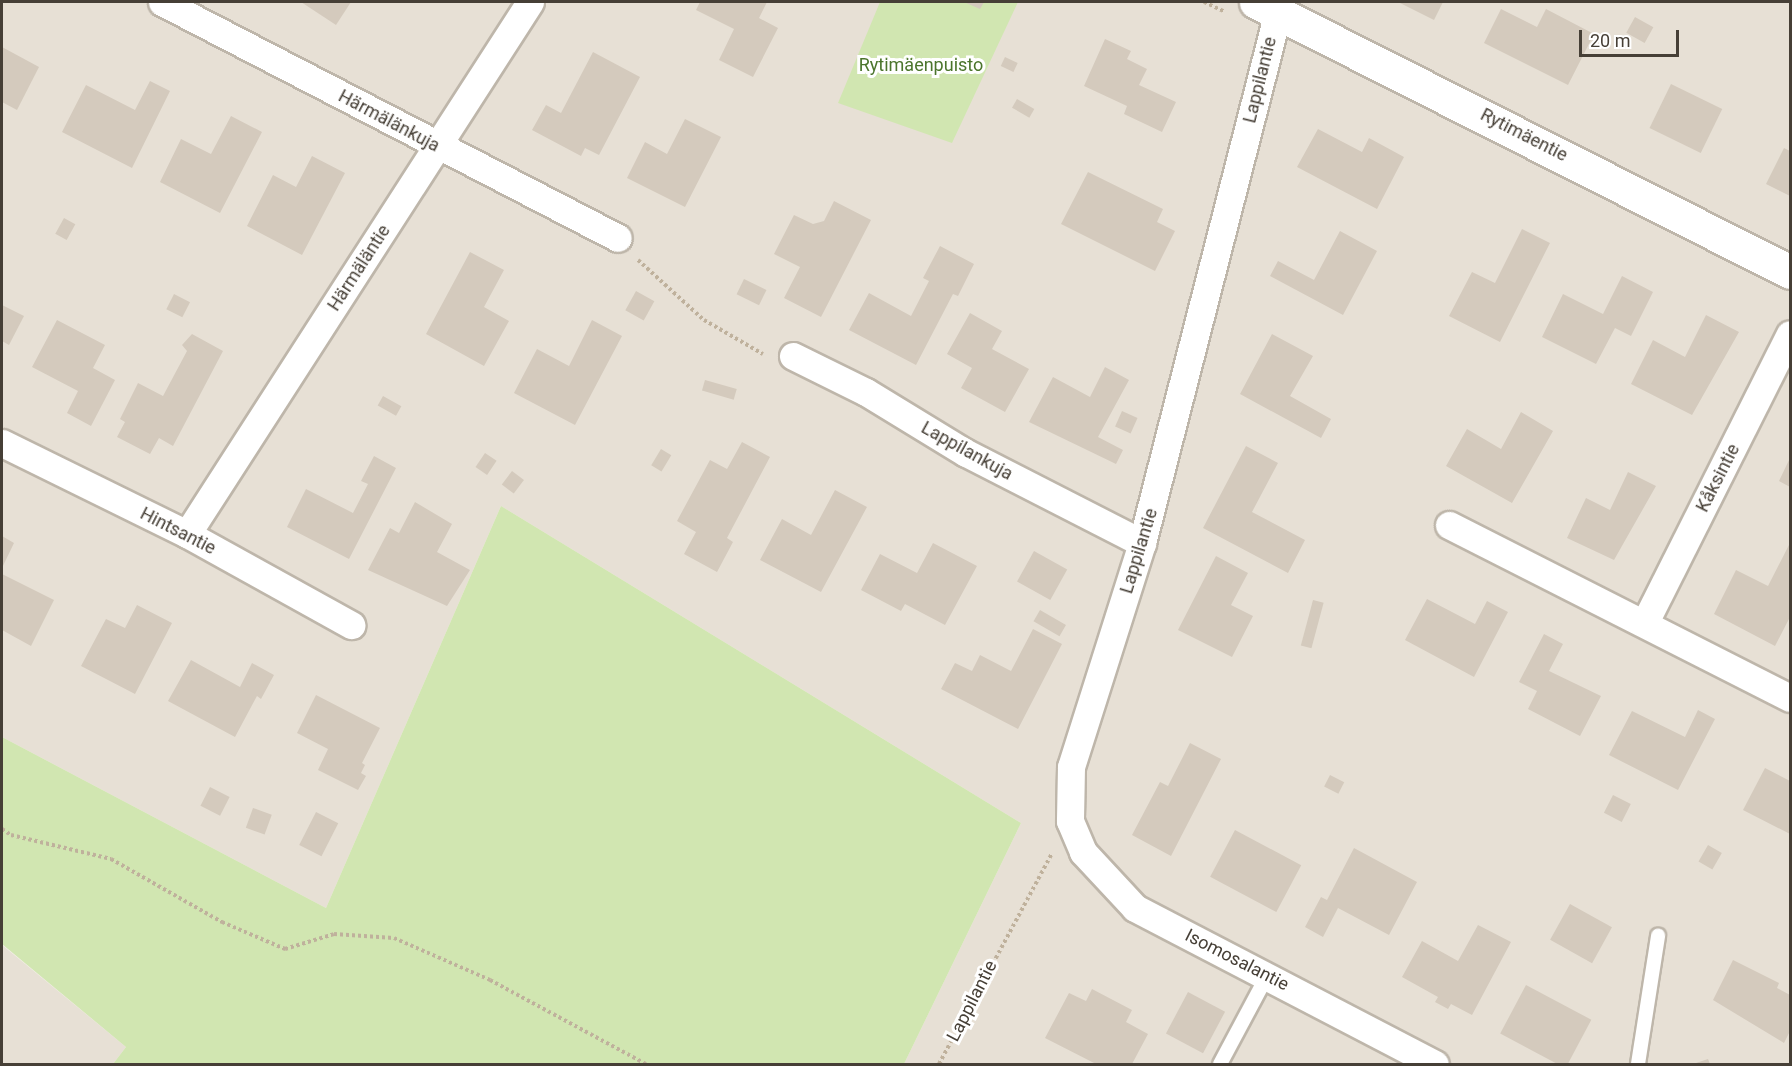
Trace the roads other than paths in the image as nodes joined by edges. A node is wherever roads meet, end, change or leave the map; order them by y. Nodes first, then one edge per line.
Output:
1 (162, 2) edge
2 (530, 2) edge
3 (1267, 7) edge
4 (438, 147) junction
5 (618, 238) road end
6 (1791, 272) edge
7 (1791, 334) edge
8 (793, 356) road end
9 (2, 443) edge
10 (1449, 525) dead end
11 (187, 534) junction
12 (1142, 543) junction
13 (1646, 622) junction
14 (351, 625) dead end
15 (1791, 698) edge
16 (1071, 821) joint
17 (1658, 936) dead end
18 (1267, 976) junction
19 (1220, 1065) edge
20 (1435, 1065) edge
21 (1638, 1065) edge

1 - 4 street, Härmälänkuja
2 - 4 street, Härmäläntie
3 - 6 street, Rytimäentie
3 - 12 street, Lappilantie
4 - 5 street, Härmälänkuja
4 - 11 street, Härmäläntie
7 - 13 street, Kåksintie
8 - 12 street, Lappilankuja
9 - 11 street, Hintsantie
10 - 13 street
11 - 14 street, Hintsantie
12 - 16 street, Lappilantie
13 - 15 street
16 - 18 street, Isomosalantie
17 - 21 lane
18 - 19 lane
18 - 20 street, Isomosalantie

